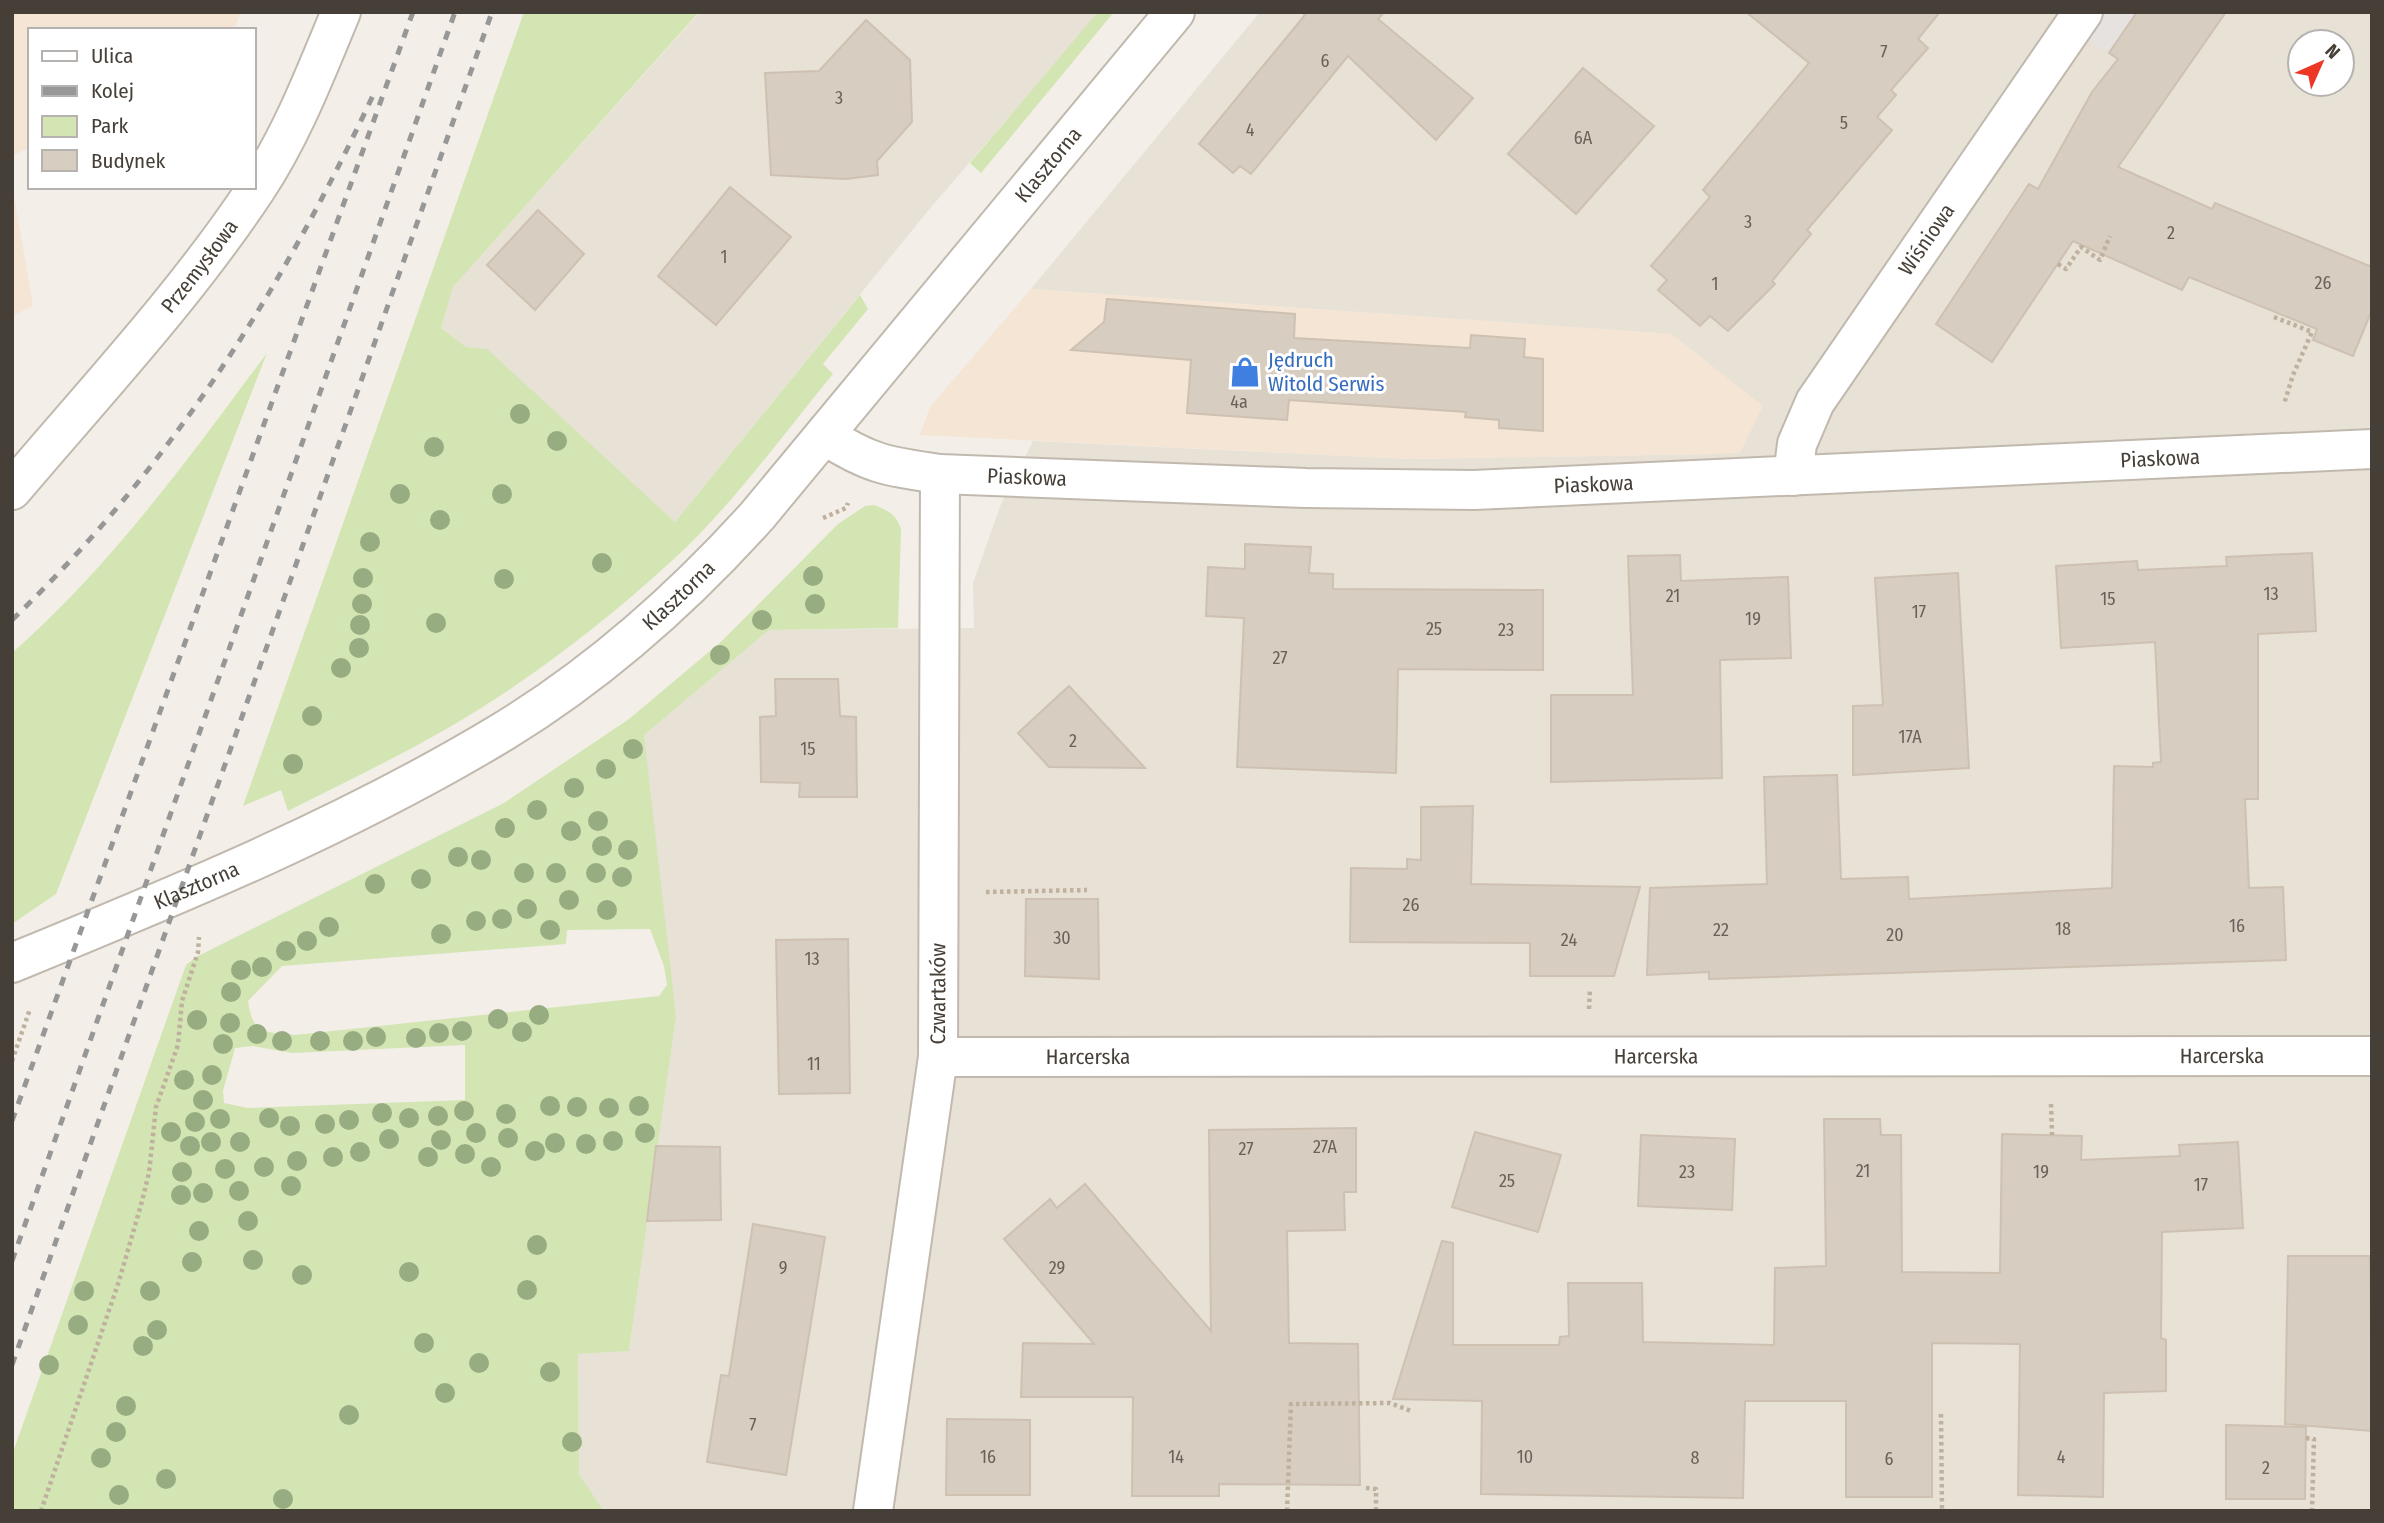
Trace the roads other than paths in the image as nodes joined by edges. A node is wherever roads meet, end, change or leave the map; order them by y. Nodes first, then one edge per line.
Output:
1 (341, 12) edge
2 (1175, 12) edge
3 (2082, 12) edge
4 (825, 435) junction
5 (2372, 449) edge
6 (940, 474) junction
7 (1793, 476) junction
8 (12, 490) edge
9 (12, 963) edge
10 (2372, 1056) edge
11 (938, 1057) junction
12 (873, 1511) edge

1 - 8 street, Przemysłowa
2 - 4 street, Klasztorna
3 - 7 street, Wiśniowa
4 - 6 street, Piaskowa
4 - 9 street, Klasztorna
5 - 7 street, Piaskowa
6 - 7 street, Piaskowa
6 - 11 street, Czwartaków
10 - 11 street, Harcerska
11 - 12 street, Czwartaków

